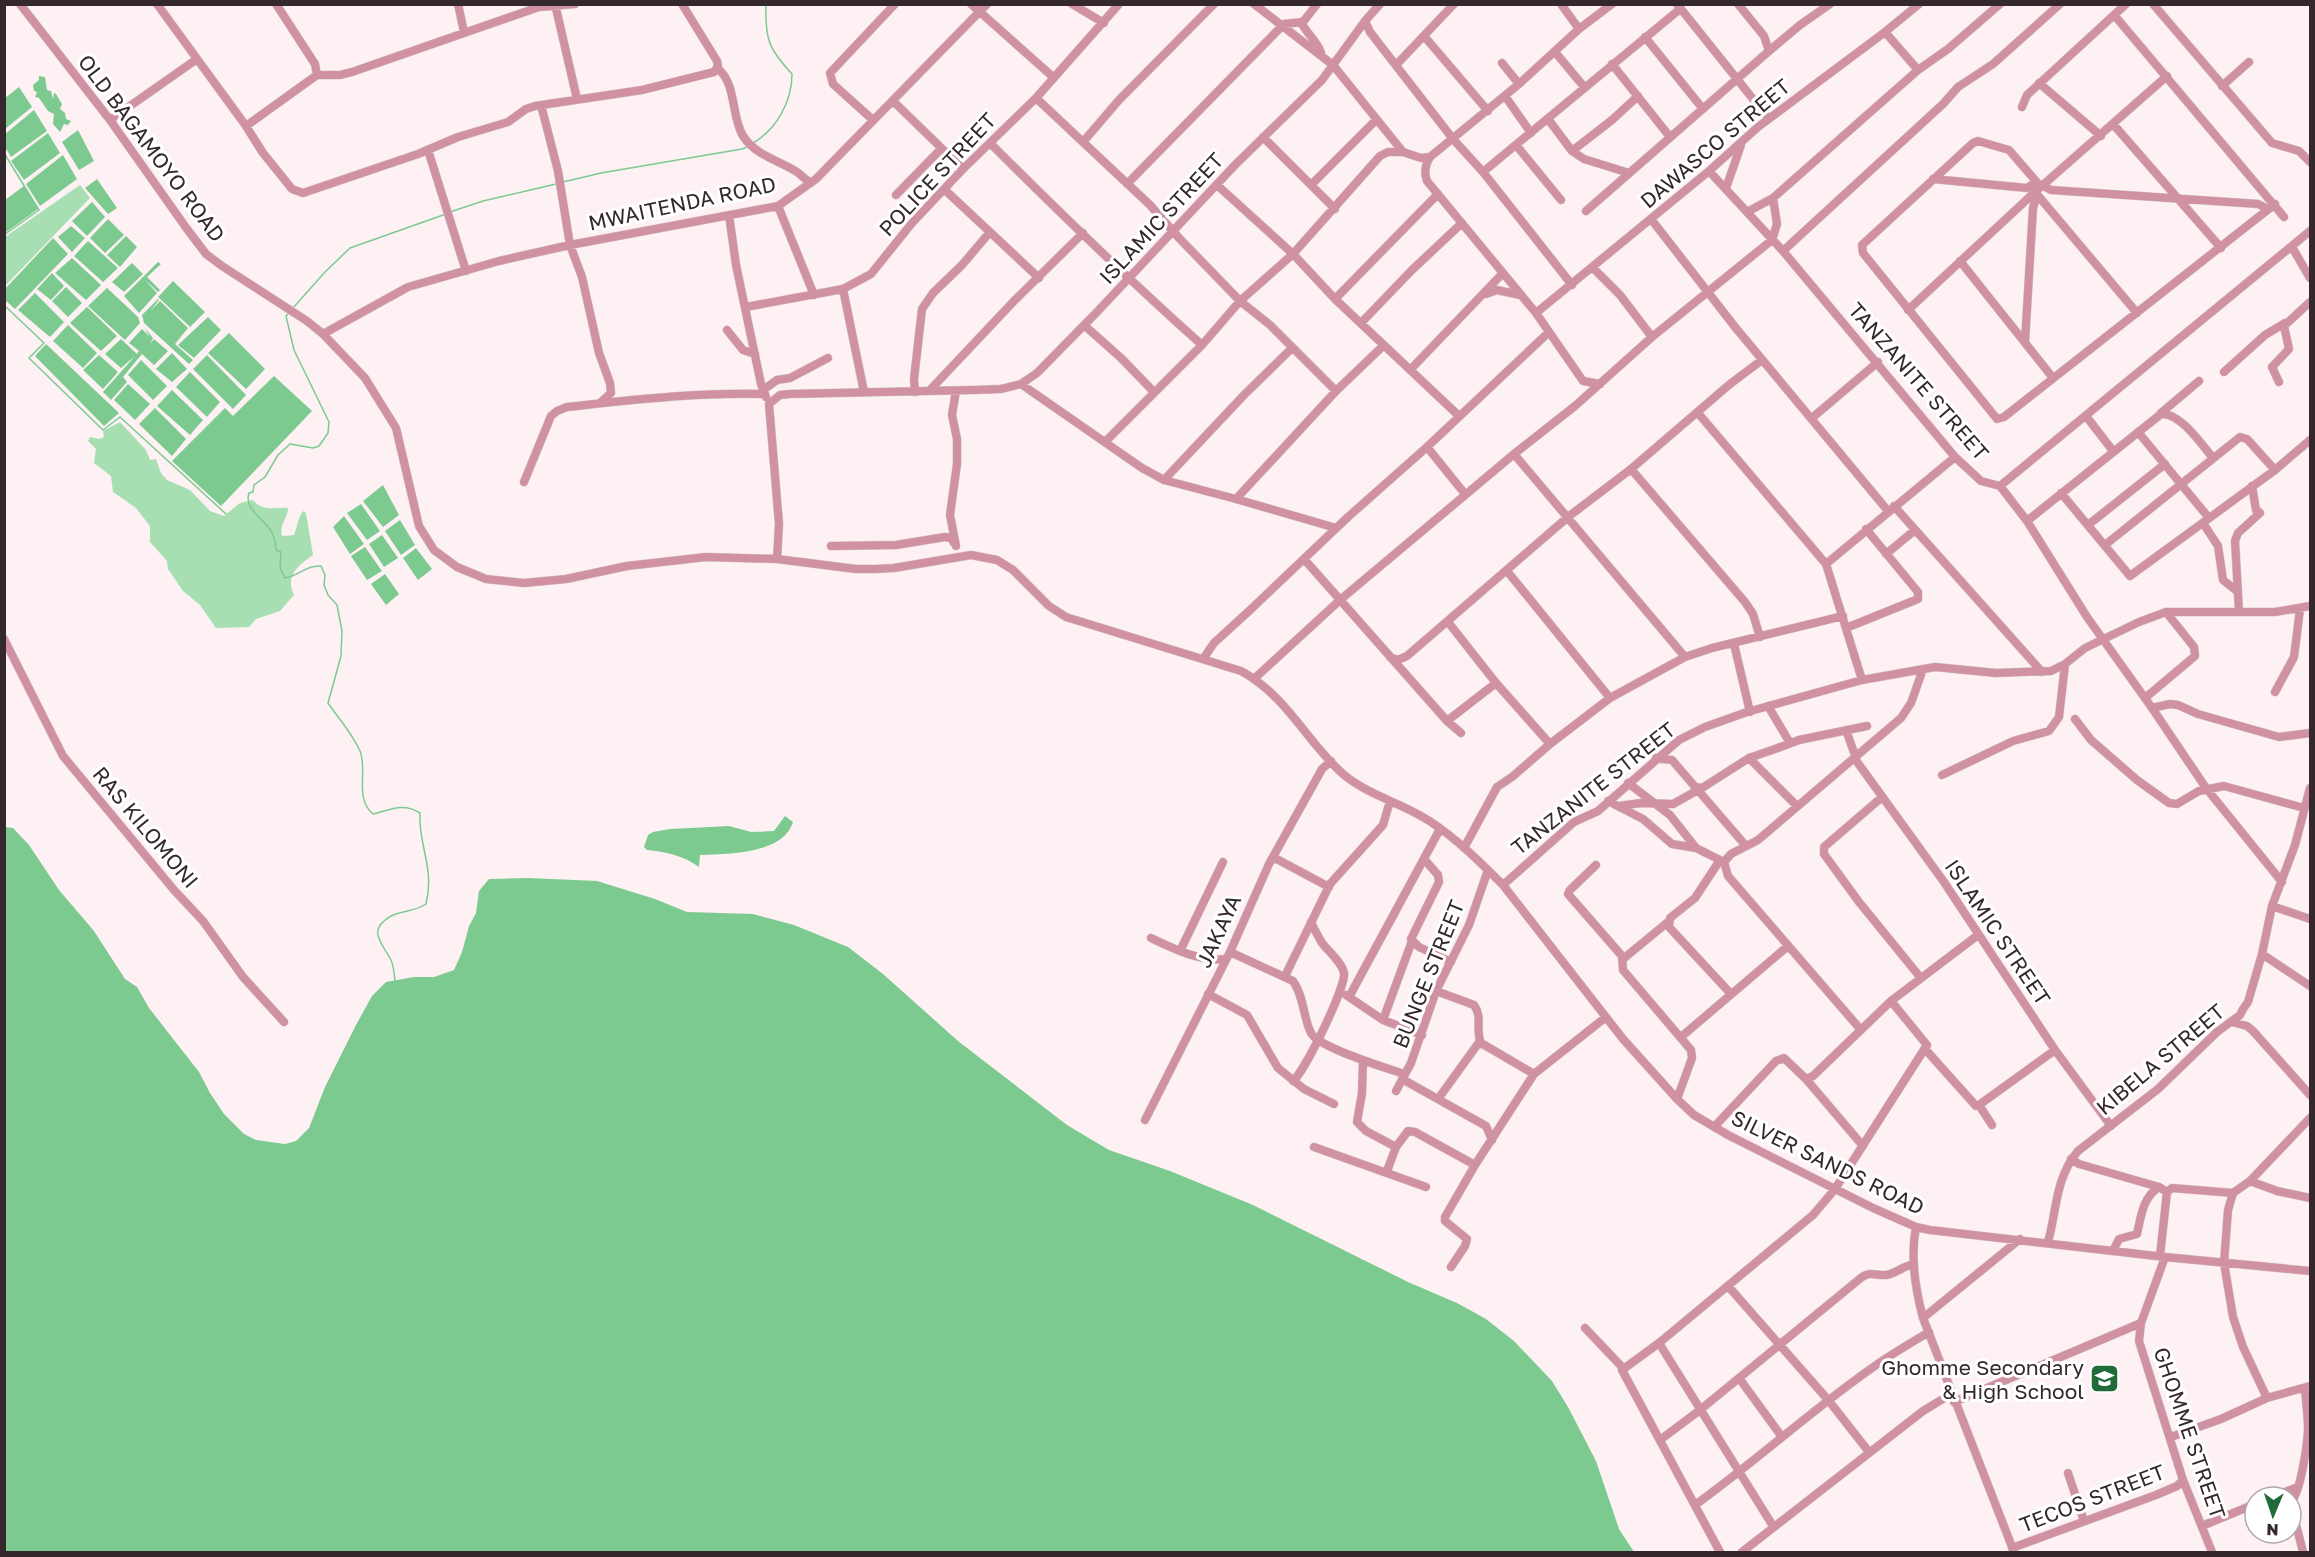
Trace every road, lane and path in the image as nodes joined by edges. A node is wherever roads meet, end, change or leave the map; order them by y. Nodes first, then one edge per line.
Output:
1 (20, 4) edge
2 (157, 4) edge
3 (276, 4) edge
4 (458, 4) edge
5 (575, 4) edge
6 (682, 4) edge
7 (895, 4) edge
8 (971, 4) edge
9 (987, 4) edge
10 (1072, 4) edge
11 (1119, 4) edge
12 (1214, 4) edge
13 (1254, 4) edge
14 (1317, 4) edge
15 (1380, 4) edge
16 (1454, 4) edge
17 (1560, 4) edge
18 (1612, 4) edge
19 (1738, 4) edge
20 (1830, 4) edge
21 (1919, 4) edge
22 (2000, 4) edge
23 (2060, 4) edge
24 (2126, 4) edge
25 (2153, 4) edge
26 (555, 6) edge
27 (1678, 7) edge
28 (979, 12) junction
29 (2115, 16) junction
30 (1365, 21) junction
31 (1301, 22) junction
32 (1104, 23) junction
33 (1283, 25) junction
34 (1578, 29) junction
35 (464, 32) junction
36 (1885, 32) junction
37 (1424, 36) junction
38 (1645, 37) junction
39 (1769, 51) junction
40 (1555, 52) junction
41 (1321, 54) junction
42 (197, 59) junction
43 (2249, 62) dead end
44 (1502, 63) dead end
45 (1397, 64) junction
46 (1612, 64) junction
47 (1333, 65) junction
48 (717, 68) junction
49 (1918, 70) junction
50 (317, 75) junction
51 (2167, 76) junction
52 (1053, 77) junction
53 (1738, 81) junction
54 (1519, 84) junction
55 (2039, 84) junction
56 (2222, 86) junction
57 (1585, 88) junction
58 (1505, 96) junction
59 (1638, 96) junction
60 (1036, 98) junction
61 (577, 99) junction
62 (893, 101) junction
63 (541, 105) junction
64 (2022, 107) dead end
65 (1703, 109) junction
66 (1488, 111) junction
67 (1548, 119) junction
68 (1769, 119) junction
69 (110, 120) junction
70 (873, 120) junction
71 (1376, 120) junction
72 (2114, 124) junction
73 (246, 126) junction
74 (1531, 133) junction
75 (2101, 136) junction
76 (1263, 137) junction
77 (1670, 137) junction
78 (1453, 139) junction
79 (1743, 141) junction
80 (1083, 142) junction
81 (990, 143) junction
82 (1516, 145) junction
83 (941, 149) junction
84 (428, 150) junction
85 (1572, 151) junction
86 (1403, 152) junction
87 (1430, 158) junction
88 (2310, 162) edge
89 (963, 169) junction
90 (1483, 171) junction
91 (1709, 171) junction
92 (1629, 173) junction
93 (1933, 179) junction
94 (811, 183) junction
95 (1127, 184) junction
96 (1217, 185) junction
97 (1311, 185) junction
98 (1726, 188) junction
99 (2038, 188) junction
100 (945, 189) junction
101 (1438, 194) junction
102 (896, 195) dead end
103 (1773, 198) junction
104 (2180, 199) junction
105 (1561, 200) dead end
106 (778, 206) junction
107 (2271, 207) junction
108 (1335, 209) junction
109 (1586, 211) dead end
110 (1747, 212) junction
111 (729, 215) junction
112 (2284, 217) dead end
113 (1651, 219) junction
114 (1462, 223) junction
115 (1173, 231) junction
116 (2310, 231) edge
117 (990, 232) junction
118 (1083, 233) junction
119 (1772, 240) junction
120 (570, 245) junction
121 (2292, 247) junction
122 (2221, 248) junction
123 (1783, 251) junction
124 (1293, 254) junction
125 (1960, 261) junction
126 (1593, 268) junction
127 (466, 271) junction
128 (1503, 273) junction
129 (1039, 278) junction
130 (2310, 278) edge
131 (1128, 279) junction
132 (1572, 285) junction
133 (843, 289) junction
134 (1708, 292) junction
135 (814, 295) junction
136 (1522, 296) junction
137 (1335, 298) junction
138 (1240, 300) junction
139 (2310, 302) edge
140 (1471, 305) junction
141 (746, 308) junction
142 (1908, 310) junction
143 (1536, 313) junction
144 (2138, 313) junction
145 (1361, 323) junction
146 (2285, 323) junction
147 (1084, 325) junction
148 (728, 330) dead end
149 (1549, 332) junction
150 (323, 334) junction
151 (1653, 337) junction
152 (2025, 342) junction
153 (1202, 345) junction
154 (1384, 345) junction
155 (1292, 348) junction
156 (755, 354) junction
157 (828, 358) dead end
158 (1762, 360) junction
159 (1878, 362) junction
160 (1410, 370) junction
161 (2224, 372) dead end
162 (2053, 378) junction
163 (1583, 381) junction
164 (2199, 381) dead end
165 (2279, 382) dead end
166 (1021, 384) junction
167 (1600, 384) junction
168 (930, 390) junction
169 (956, 391) junction
170 (1336, 391) junction
171 (764, 392) junction
172 (864, 392) junction
173 (915, 392) junction
174 (1154, 393) junction
175 (1586, 396) junction
176 (600, 404) junction
177 (769, 404) junction
178 (1698, 413) junction
179 (1459, 416) junction
180 (2086, 416) junction
181 (2158, 416) junction
182 (1812, 418) junction
183 (2138, 432) junction
184 (2310, 440) edge
185 (1105, 441) junction
186 (1427, 447) junction
187 (2113, 451) junction
188 (1514, 454) junction
189 (1955, 457) junction
190 (2213, 458) junction
191 (2165, 464) junction
192 (1631, 469) junction
193 (2275, 470) junction
194 (1164, 480) junction
195 (524, 482) dead end
196 (2182, 484) junction
197 (2000, 486) junction
198 (2252, 486) junction
199 (2061, 493) junction
200 (1465, 494) junction
201 (1236, 499) junction
202 (1891, 508) junction
203 (1568, 517) junction
204 (2206, 520) junction
205 (2027, 521) junction
206 (2088, 525) junction
207 (1336, 528) junction
208 (1866, 529) junction
209 (1915, 530) junction
210 (2105, 545) junction
211 (831, 546) dead end
212 (956, 546) junction
213 (1886, 554) junction
214 (956, 556) junction
215 (777, 559) junction
216 (1304, 559) junction
217 (1826, 564) junction
218 (1507, 571) junction
219 (2238, 592) junction
220 (1340, 600) junction
221 (2310, 606) edge
222 (2300, 609) junction
223 (2166, 612) junction
224 (2239, 612) junction
225 (1843, 616) junction
226 (1448, 622) junction
227 (1846, 628) junction
228 (1760, 637) junction
229 (4, 639) edge
230 (2103, 640) junction
231 (1734, 644) junction
232 (1390, 657) junction
233 (1685, 657) junction
234 (1203, 659) junction
235 (2065, 664) junction
236 (1923, 669) junction
237 (2042, 672) junction
238 (1255, 678) junction
239 (1862, 680) junction
240 (1496, 683) junction
241 (2275, 692) dead end
242 (1610, 698) junction
243 (2145, 698) junction
244 (1768, 706) junction
245 (2152, 708) junction
246 (1750, 712) junction
247 (2075, 718) dead end
248 (1447, 721) junction
249 (1867, 726) dead end
250 (1846, 730) junction
251 (1461, 733) dead end
252 (2310, 733) edge
253 (1790, 743) junction
254 (1550, 744) junction
255 (1656, 758) junction
256 (1749, 758) junction
257 (1856, 758) junction
258 (1331, 761) junction
259 (1942, 775) dead end
260 (1628, 783) junction
261 (2206, 788) junction
262 (2310, 788) edge
263 (1697, 789) junction
264 (1881, 798) junction
265 (1390, 801) junction
266 (1608, 801) junction
267 (1657, 803) junction
268 (1619, 806) junction
269 (1797, 806) junction
270 (2304, 808) junction
271 (1440, 829) junction
272 (1455, 841) joint
273 (1746, 846) junction
274 (1464, 848) junction
275 (1696, 848) junction
276 (1273, 857) junction
277 (1424, 859) junction
278 (1722, 861) junction
279 (1223, 862) dead end
280 (1596, 865) dead end
281 (1488, 870) junction
282 (1503, 885) junction
283 (2280, 886) junction
284 (1329, 887) junction
285 (2272, 906) junction
286 (2286, 911) junction
287 (2310, 920) edge
288 (1311, 922) junction
289 (1668, 922) junction
290 (1978, 935) junction
291 (1151, 938) dead end
292 (1412, 941) junction
293 (1788, 946) junction
294 (1180, 951) junction
295 (2262, 954) junction
296 (1228, 956) junction
297 (1623, 959) junction
298 (1450, 962) junction
299 (1285, 976) junction
300 (1920, 977) junction
301 (2309, 984) edge
302 (1340, 991) junction
303 (1436, 991) junction
304 (1208, 994) junction
305 (1731, 994) junction
306 (1348, 998) junction
307 (1891, 1001) junction
308 (1606, 1017) junction
309 (1383, 1020) junction
310 (284, 1022) dead end
311 (2232, 1022) junction
312 (1861, 1030) junction
313 (1422, 1035) junction
314 (1681, 1037) junction
315 (1317, 1040) junction
316 (1480, 1041) junction
317 (1925, 1050) junction
318 (2055, 1050) junction
319 (1363, 1059) junction
320 (1534, 1074) junction
321 (1403, 1076) junction
322 (1806, 1078) junction
323 (1293, 1081) junction
324 (1396, 1091) dead end
325 (2310, 1095) edge
326 (1438, 1099) junction
327 (1677, 1099) junction
328 (1334, 1104) dead end
329 (1978, 1105) junction
330 (2310, 1118) edge
331 (1144, 1120) dead end
332 (1992, 1125) dead end
333 (2110, 1126) junction
334 (1714, 1127) junction
335 (1492, 1140) junction
336 (1863, 1146) junction
337 (1314, 1147) dead end
338 (1396, 1147) junction
339 (2078, 1151) junction
340 (2071, 1159) junction
341 (1475, 1165) junction
342 (2087, 1166) junction
343 (1387, 1171) junction
344 (2250, 1181) junction
345 (1425, 1186) dead end
346 (2159, 1187) junction
347 (1835, 1189) junction
348 (2167, 1192) junction
349 (2233, 1193) junction
350 (2310, 1198) edge
351 (1916, 1227) junction
352 (2020, 1239) junction
353 (2048, 1242) junction
354 (2113, 1251) junction
355 (2162, 1256) junction
356 (2224, 1263) junction
357 (1914, 1264) junction
358 (1451, 1267) dead end
359 (2310, 1270) edge
360 (1728, 1286) junction
361 (1923, 1318) junction
362 (2141, 1323) junction
363 (1585, 1328) dead end
364 (1929, 1332) junction
365 (1659, 1343) junction
366 (1779, 1345) junction
367 (1623, 1368) junction
368 (1739, 1378) junction
369 (2308, 1387) edge
370 (1953, 1398) junction
371 (2266, 1398) junction
372 (1828, 1401) junction
373 (1700, 1410) junction
374 (1782, 1437) junction
375 (2171, 1437) junction
376 (1660, 1440) junction
377 (1869, 1452) junction
378 (1739, 1473) junction
379 (2068, 1473) dead end
380 (2183, 1480) junction
381 (2298, 1485) edge
382 (1695, 1505) junction
383 (2243, 1509) edge
384 (2084, 1521) junction
385 (1773, 1526) junction
386 (2202, 1526) junction
387 (2013, 1550) edge
388 (1720, 1552) edge
389 (1742, 1552) edge
390 (2212, 1552) edge

1 - 69 street, OLD BAGAMOYO ROAD
2 - 42 street
3 - 50 street
4 - 35 street
5 - 26 street
6 - 48 street
7 - 70 street
8 - 28 street
9 - 28 street, MWAITENDA ROAD
10 - 32 street
11 - 32 street, POLICE STREET
12 - 80 street
13 - 33 street
14 - 31 street
15 - 30 street, ISLAMIC STREET
16 - 37 street
17 - 34 street
18 - 34 street
19 - 39 street
20 - 39 street
21 - 36 street, DAWASCO STREET
22 - 49 street
23 - 123 street
24 - 29 street
25 - 56 street
26 - 35 street
26 - 61 street
27 - 38 street
27 - 53 street
28 - 52 street
28 - 62 street, MWAITENDA ROAD
29 - 51 street
29 - 55 street
30 - 45 street
30 - 47 street, ISLAMIC STREET
31 - 33 street
31 - 41 street
32 - 52 street, POLICE STREET
33 - 41 street
33 - 95 street
34 - 40 street
35 - 50 street
36 - 49 street
36 - 68 street, DAWASCO STREET
37 - 45 street
37 - 66 street
38 - 46 street
38 - 65 street
39 - 53 street
40 - 54 street
40 - 57 street
41 - 47 street
42 - 69 street
42 - 73 street
43 - 56 street
44 - 54 street
45 - 78 street
46 - 57 street
46 - 59 street
47 - 71 street
47 - 76 street, ISLAMIC STREET
48 - 61 street
48 - 94 street
49 - 103 street
50 - 73 street
51 - 72 street
51 - 107 street
52 - 60 street, POLICE STREET
53 - 65 street
53 - 68 street
54 - 58 street
55 - 64 street
55 - 75 street
56 - 88 street
57 - 67 street
58 - 66 street
58 - 74 street
59 - 77 street
59 - 85 street
60 - 80 street
60 - 81 street, POLICE STREET
61 - 63 street
62 - 70 street, MWAITENDA ROAD
62 - 83 street
63 - 84 street
63 - 120 street
65 - 77 street
66 - 78 street
67 - 74 street
67 - 85 street
68 - 79 street, DAWASCO STREET
69 - 150 street, OLD BAGAMOYO ROAD
70 - 94 street, MWAITENDA ROAD
71 - 86 street
71 - 97 street
72 - 75 street
72 - 104 street
73 - 84 street
74 - 82 street
75 - 99 street
76 - 96 street, ISLAMIC STREET
76 - 97 street
77 - 92 street
78 - 87 street
78 - 90 street
79 - 91 street, DAWASCO STREET
79 - 98 street
80 - 95 street
81 - 89 street, POLICE STREET
81 - 118 street
82 - 90 street
82 - 105 street
83 - 89 street
83 - 102 street
84 - 127 street
85 - 92 street
86 - 87 street
86 - 108 street
87 - 101 street
89 - 100 street, POLICE STREET
90 - 132 street
91 - 98 street, TANZANITE STREET
91 - 113 street, DAWASCO STREET
92 - 109 street
93 - 99 street
93 - 99 street
93 - 142 street
94 - 106 street, MWAITENDA ROAD
95 - 115 street
96 - 115 street, ISLAMIC STREET
96 - 124 street
97 - 108 street
98 - 110 street, TANZANITE STREET
99 - 104 street
99 - 125 street
99 - 144 street
99 - 152 street
100 - 117 street
100 - 133 street, POLICE STREET
101 - 114 street
101 - 137 street
103 - 110 street
103 - 119 street
104 - 107 street
104 - 122 street
106 - 111 street, MWAITENDA ROAD
106 - 135 street
107 - 112 street
107 - 122 street
108 - 124 street
110 - 119 street, TANZANITE STREET
111 - 120 street, MWAITENDA ROAD
111 - 141 street
113 - 126 street, DAWASCO STREET
113 - 134 street
114 - 128 street
114 - 145 street
115 - 131 street, ISLAMIC STREET
115 - 138 street
116 - 121 street
117 - 129 street
117 - 173 street
118 - 129 street
118 - 131 street
119 - 123 street, TANZANITE STREET
119 - 134 street
120 - 127 street, MWAITENDA ROAD
120 - 176 street
121 - 130 street
121 - 180 street
122 - 144 street
123 - 159 street, TANZANITE STREET
124 - 137 street
124 - 138 street
125 - 142 street
125 - 152 street
126 - 132 street, DAWASCO STREET
126 - 151 street
127 - 150 street, MWAITENDA ROAD
128 - 136 street
128 - 140 street
129 - 168 street
131 - 147 street, ISLAMIC STREET
131 - 153 street
132 - 143 street, DAWASCO STREET
133 - 135 street, POLICE STREET
133 - 172 street
134 - 151 street
134 - 158 street
135 - 141 street, POLICE STREET
136 - 140 street
136 - 143 street
137 - 145 street
138 - 153 street
138 - 155 street
139 - 146 street
140 - 160 street
141 - 156 street
142 - 162 street
143 - 149 street
144 - 162 street
145 - 154 street
146 - 161 street
146 - 165 street
147 - 166 street, ISLAMIC STREET
147 - 174 street
148 - 156 street
149 - 163 street
149 - 179 street
150 - 215 street, OLD BAGAMOYO ROAD
151 - 167 street
152 - 162 street
153 - 174 street
154 - 160 street
154 - 170 street
155 - 170 street
155 - 194 street
156 - 171 street
157 - 171 street
158 - 178 street
158 - 182 street
159 - 182 street
159 - 189 street, TANZANITE STREET
160 - 179 street
163 - 167 street
163 - 175 street
164 - 181 street
166 - 169 street, ISLAMIC STREET
166 - 185 street
167 - 175 street
168 - 169 street, ISLAMIC STREET
168 - 173 street, ISLAMIC STREET
169 - 212 street
170 - 201 street
171 - 176 street
171 - 177 street
172 - 173 street, ISLAMIC STREET
172 - 177 street, ISLAMIC STREET
174 - 185 street
175 - 188 street
176 - 195 street
177 - 215 street
178 - 192 street
178 - 217 street
179 - 186 street
180 - 187 street
180 - 197 street
181 - 183 street
181 - 190 street
182 - 202 street
183 - 187 street
183 - 191 street
184 - 193 street
185 - 194 street
186 - 200 street
186 - 207 street
187 - 199 street
188 - 200 street
188 - 203 street
189 - 197 street, TANZANITE STREET
189 - 202 street
190 - 193 street
190 - 196 street
191 - 196 street
191 - 206 street
192 - 203 street
192 - 228 street
193 - 198 street
194 - 201 street
196 - 204 street
196 - 210 street
197 - 205 street, TANZANITE STREET
198 - 204 street
198 - 219 street
199 - 205 street
199 - 206 street
200 - 220 street
201 - 207 street
202 - 208 street
202 - 209 street
203 - 218 street
203 - 233 street
204 - 210 street
204 - 219 street
205 - 230 street, TANZANITE STREET
206 - 210 street
207 - 216 street
208 - 213 street
208 - 217 street
209 - 213 street
209 - 237 street
211 - 212 street
212 - 214 street
213 - 227 street
214 - 215 street, OLD BAGAMOYO ROAD
214 - 234 street, OLD BAGAMOYO ROAD
216 - 220 street
216 - 234 street
217 - 225 street
218 - 226 street
218 - 242 street
219 - 224 street
220 - 232 street
220 - 238 street
221 - 222 street
222 - 224 street
222 - 241 street
223 - 224 street
223 - 230 street
223 - 243 street
225 - 227 street
225 - 228 street
226 - 232 street
226 - 240 street
227 - 239 street
228 - 231 street
229 - 310 street, RAS KILOMONI
230 - 235 street, TANZANITE STREET
230 - 243 street
231 - 233 street
231 - 246 street
232 - 248 street
233 - 242 street
234 - 238 street, OLD BAGAMOYO ROAD
235 - 237 street, TANZANITE STREET
235 - 259 street
236 - 237 street, TANZANITE STREET
236 - 239 street, TANZANITE STREET
236 - 257 street
238 - 258 street, OLD BAGAMOYO ROAD
239 - 244 street, TANZANITE STREET
240 - 248 street
240 - 254 street
242 - 254 street
243 - 245 street
244 - 246 street, TANZANITE STREET
244 - 253 street
245 - 252 street
245 - 261 street
246 - 255 street, TANZANITE STREET
247 - 261 street
248 - 251 street
249 - 250 street
250 - 253 street
250 - 257 street, ISLAMIC STREET
253 - 256 street
254 - 274 street
255 - 260 street, TANZANITE STREET
255 - 263 street
256 - 263 street
256 - 269 street
257 - 264 street, ISLAMIC STREET
257 - 269 street
258 - 265 street, OLD BAGAMOYO ROAD
258 - 276 street, JAKAYA
260 - 266 street, TANZANITE STREET
260 - 267 street
261 - 270 street
261 - 283 street
262 - 270 street, KIBELA STREET
263 - 267 street
263 - 273 street
264 - 290 street, ISLAMIC STREET
264 - 300 street
265 - 271 street, OLD BAGAMOYO ROAD
265 - 284 street
266 - 268 street
266 - 282 street, TANZANITE STREET
267 - 268 street
267 - 275 street
268 - 275 street
269 - 273 street
270 - 283 street, KIBELA STREET
271 - 272 street, OLD BAGAMOYO ROAD
271 - 277 street
272 - 274 street, SILVER SANDS ROAD
273 - 278 street
274 - 281 street, SILVER SANDS ROAD
275 - 278 street
276 - 284 street
276 - 296 street, JAKAYA
277 - 292 street
277 - 306 street
278 - 289 street
278 - 293 street
279 - 294 street
280 - 297 street
281 - 282 street, SILVER SANDS ROAD
281 - 298 street, BUNGE STREET
282 - 308 street, SILVER SANDS ROAD
283 - 285 street, KIBELA STREET
283 - 286 street
284 - 288 street
285 - 286 street
285 - 295 street, KIBELA STREET
286 - 287 street
288 - 299 street
288 - 302 street
289 - 297 street
289 - 305 street
290 - 300 street
290 - 318 street, ISLAMIC STREET
291 - 294 street
292 - 298 street
292 - 309 street
293 - 305 street
293 - 312 street
294 - 296 street
295 - 301 street
295 - 311 street, KIBELA STREET
296 - 299 street
296 - 304 street, JAKAYA
297 - 314 street
298 - 303 street, BUNGE STREET
299 - 315 street
300 - 307 street
302 - 306 street
302 - 315 street
303 - 313 street, BUNGE STREET
303 - 316 street
304 - 323 street
304 - 331 street, JAKAYA
305 - 314 street
306 - 309 street
307 - 312 street
307 - 317 street
308 - 320 street
308 - 327 street, SILVER SANDS ROAD
309 - 313 street
311 - 325 street
311 - 333 street, KIBELA STREET
312 - 322 street
313 - 321 street, BUNGE STREET
314 - 327 street
315 - 319 street
315 - 323 street
316 - 320 street
316 - 326 street
317 - 329 street
317 - 336 street
318 - 329 street
318 - 333 street, ISLAMIC STREET
319 - 321 street
319 - 338 street
320 - 335 street
321 - 324 street, BUNGE STREET
321 - 326 street
322 - 334 street
322 - 336 street
323 - 328 street
326 - 335 street
327 - 334 street, SILVER SANDS ROAD
329 - 332 street
330 - 344 street
333 - 339 street, KIBELA STREET
334 - 347 street, SILVER SANDS ROAD
335 - 341 street
336 - 347 street
337 - 343 street
338 - 341 street
338 - 343 street
339 - 340 street, KIBELA STREET
339 - 342 street
340 - 342 street
340 - 353 street, KIBELA STREET
341 - 358 street
342 - 346 street
343 - 345 street
344 - 349 street
344 - 350 street
346 - 348 street
346 - 354 street
347 - 351 street, SILVER SANDS ROAD
347 - 360 street
348 - 349 street
348 - 355 street, GHOMME STREET
349 - 356 street
351 - 352 street, SILVER SANDS ROAD
351 - 357 street
352 - 353 street, SILVER SANDS ROAD
352 - 361 street
353 - 354 street, SILVER SANDS ROAD
354 - 355 street, SILVER SANDS ROAD
355 - 356 street, SILVER SANDS ROAD
355 - 362 street, GHOMME STREET
356 - 359 street, SILVER SANDS ROAD
356 - 371 street
357 - 361 street
357 - 366 street
360 - 365 street
360 - 366 street
361 - 364 street
362 - 370 street
362 - 375 street, GHOMME STREET
363 - 367 street
364 - 370 street
364 - 372 street
365 - 367 street
365 - 373 street
366 - 368 street
366 - 372 street
367 - 376 street
368 - 373 street
368 - 374 street
369 - 371 street
369 - 381 street
370 - 377 street
370 - 387 street
371 - 375 street
372 - 374 street
372 - 377 street
373 - 376 street
373 - 378 street
374 - 378 street
375 - 380 street, GHOMME STREET
376 - 382 street
377 - 385 street
378 - 382 street
378 - 385 street
379 - 384 street
380 - 384 street, TECOS STREET
380 - 386 street, GHOMME STREET
382 - 388 street
383 - 386 street
384 - 387 street, TECOS STREET
385 - 389 street
386 - 390 street, GHOMME STREET

